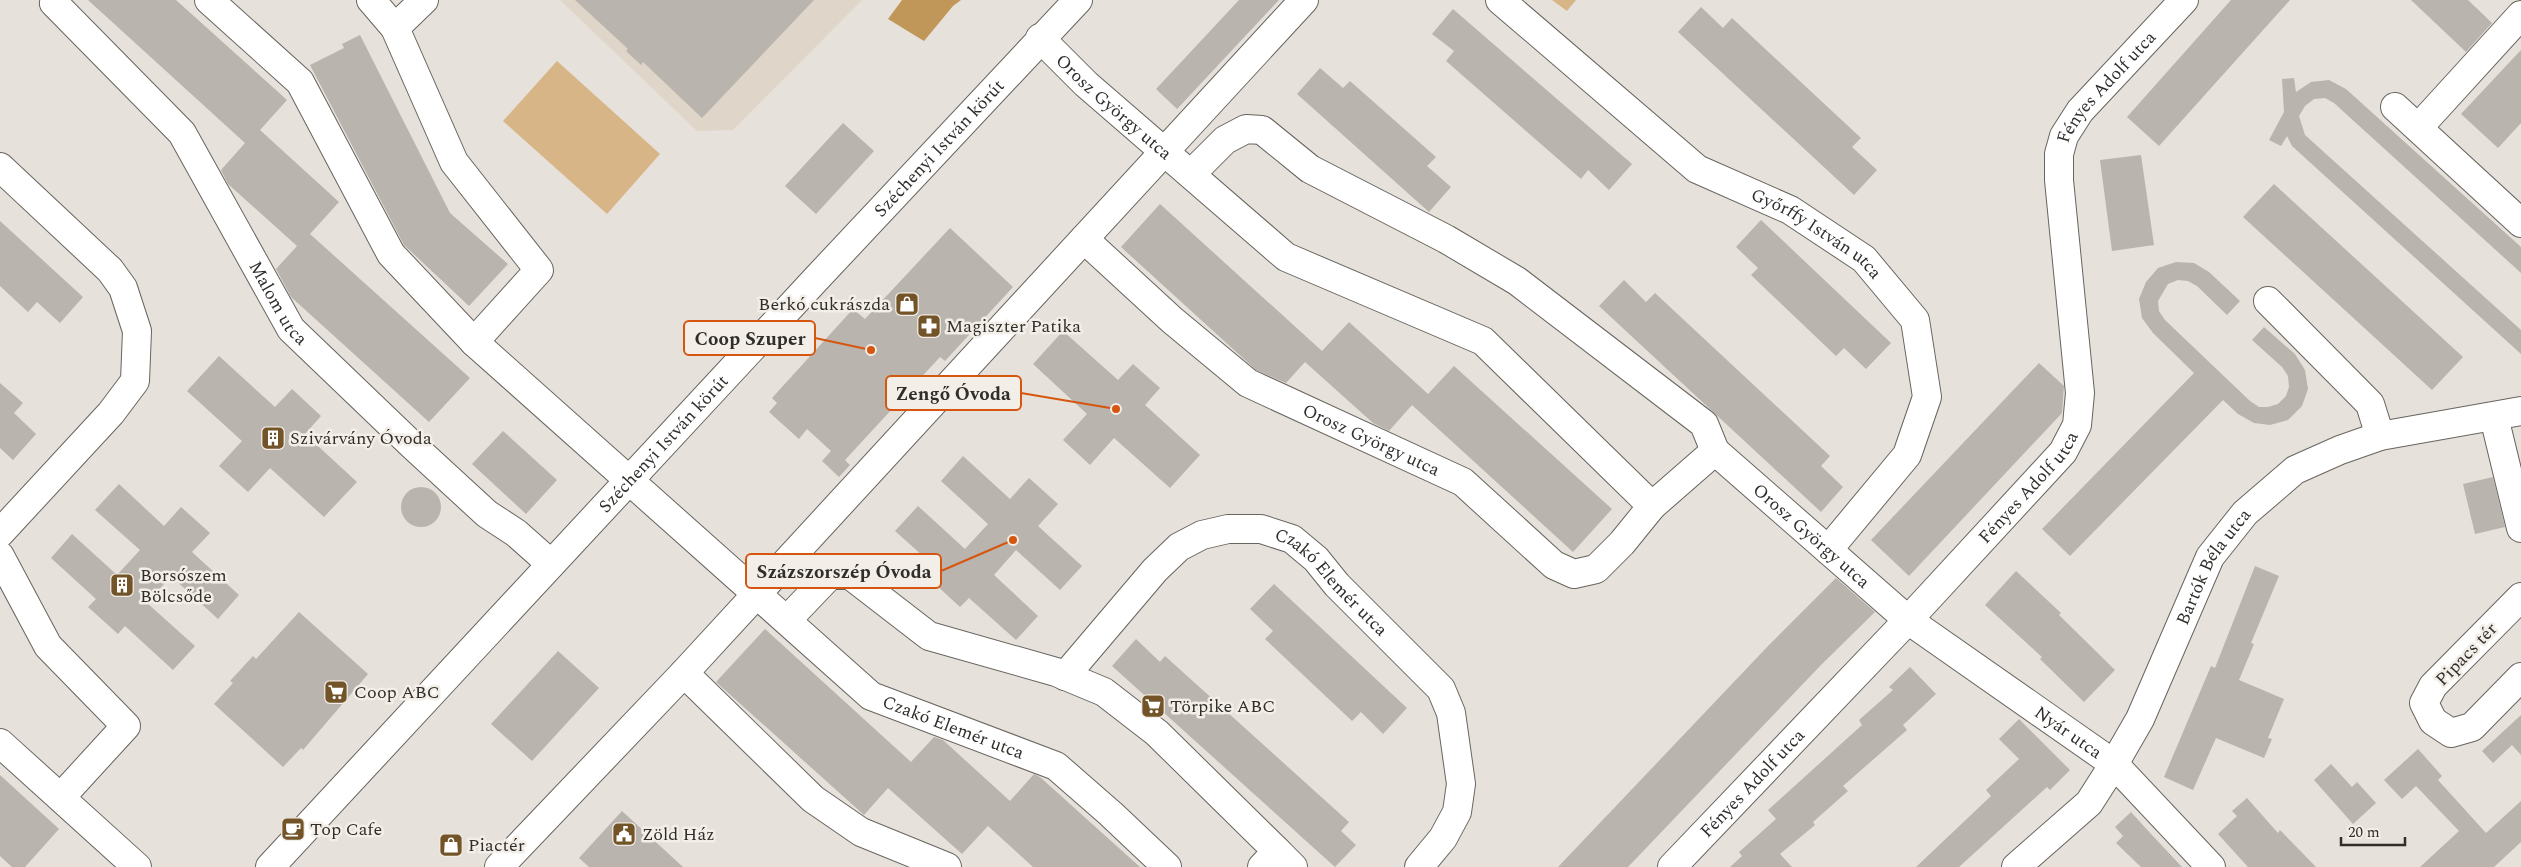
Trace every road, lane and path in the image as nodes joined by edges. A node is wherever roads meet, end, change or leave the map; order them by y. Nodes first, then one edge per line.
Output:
1 (55, 0) edge
2 (209, 0) edge
3 (371, 0) edge
4 (424, 0) edge
5 (1078, 0) edge
6 (1304, 0) edge
7 (1500, 0) edge
8 (2184, 0) edge
9 (2521, 15) edge
10 (395, 28) junction
11 (1040, 38) junction
12 (2395, 107) dead end
13 (2418, 128) junction
14 (1165, 151) junction
15 (0, 167) edge
16 (1191, 174) junction
17 (2521, 223) edge
18 (1084, 239) junction
19 (2268, 301) dead end
20 (474, 342) junction
21 (2521, 411) edge
22 (2494, 417) junction
23 (2380, 436) junction
24 (1715, 451) junction
25 (629, 480) junction
26 (1652, 506) junction
27 (2521, 528) edge
28 (0, 533) edge
29 (1828, 550) junction
30 (0, 556) edge
31 (552, 564) junction
32 (757, 593) junction
33 (2521, 597) edge
34 (787, 620) junction
35 (1908, 620) junction
36 (684, 673) junction
37 (1065, 676) junction
38 (2521, 677) edge
39 (0, 743) edge
40 (2114, 764) junction
41 (60, 797) junction
42 (1277, 862) edge
43 (137, 867) edge
44 (270, 867) edge
45 (499, 867) edge
46 (947, 867) edge
47 (1167, 867) edge
48 (1419, 867) edge
49 (1672, 867) edge
50 (2016, 867) edge
51 (2211, 867) edge

1 - 31 street, Malom utca
2 - 20 street
3 - 10 street
4 - 10 street
5 - 11 street, Széchenyi István körút
6 - 14 street
7 - 29 street, Győrffy István utca
8 - 35 street, Fényes Adolf utca
9 - 13 street
10 - 20 street
11 - 14 street, Orosz György utca
11 - 25 street, Széchenyi István körút
12 - 13 street
13 - 17 street
14 - 16 street, Orosz György utca
14 - 18 street
15 - 28 street
16 - 24 street, Orosz György utca
16 - 26 street, Orosz György utca
18 - 26 street, Orosz György utca
18 - 32 street
19 - 23 street
20 - 25 street
21 - 22 street, Bartók Béla utca
22 - 23 street, Bartók Béla utca
22 - 27 street
23 - 40 street, Bartók Béla utca
24 - 26 street, Orosz György utca
24 - 29 street, Orosz György utca
25 - 31 street, Széchenyi István körút
25 - 32 street, Czakó Elemér utca
29 - 35 street, Orosz György utca
30 - 41 street
31 - 44 street, Széchenyi István körút
32 - 34 street, Czakó Elemér utca
32 - 36 street
33 - 38 street, Pipacs tér
34 - 37 street
34 - 47 street, Czakó Elemér utca
35 - 40 street, Nyár utca
35 - 49 street, Fényes Adolf utca
36 - 45 street
36 - 46 street
37 - 42 street
37 - 48 street, Czakó Elemér utca
39 - 41 street
40 - 50 street, Bartók Béla utca
40 - 51 street, Nyár utca
41 - 43 street

